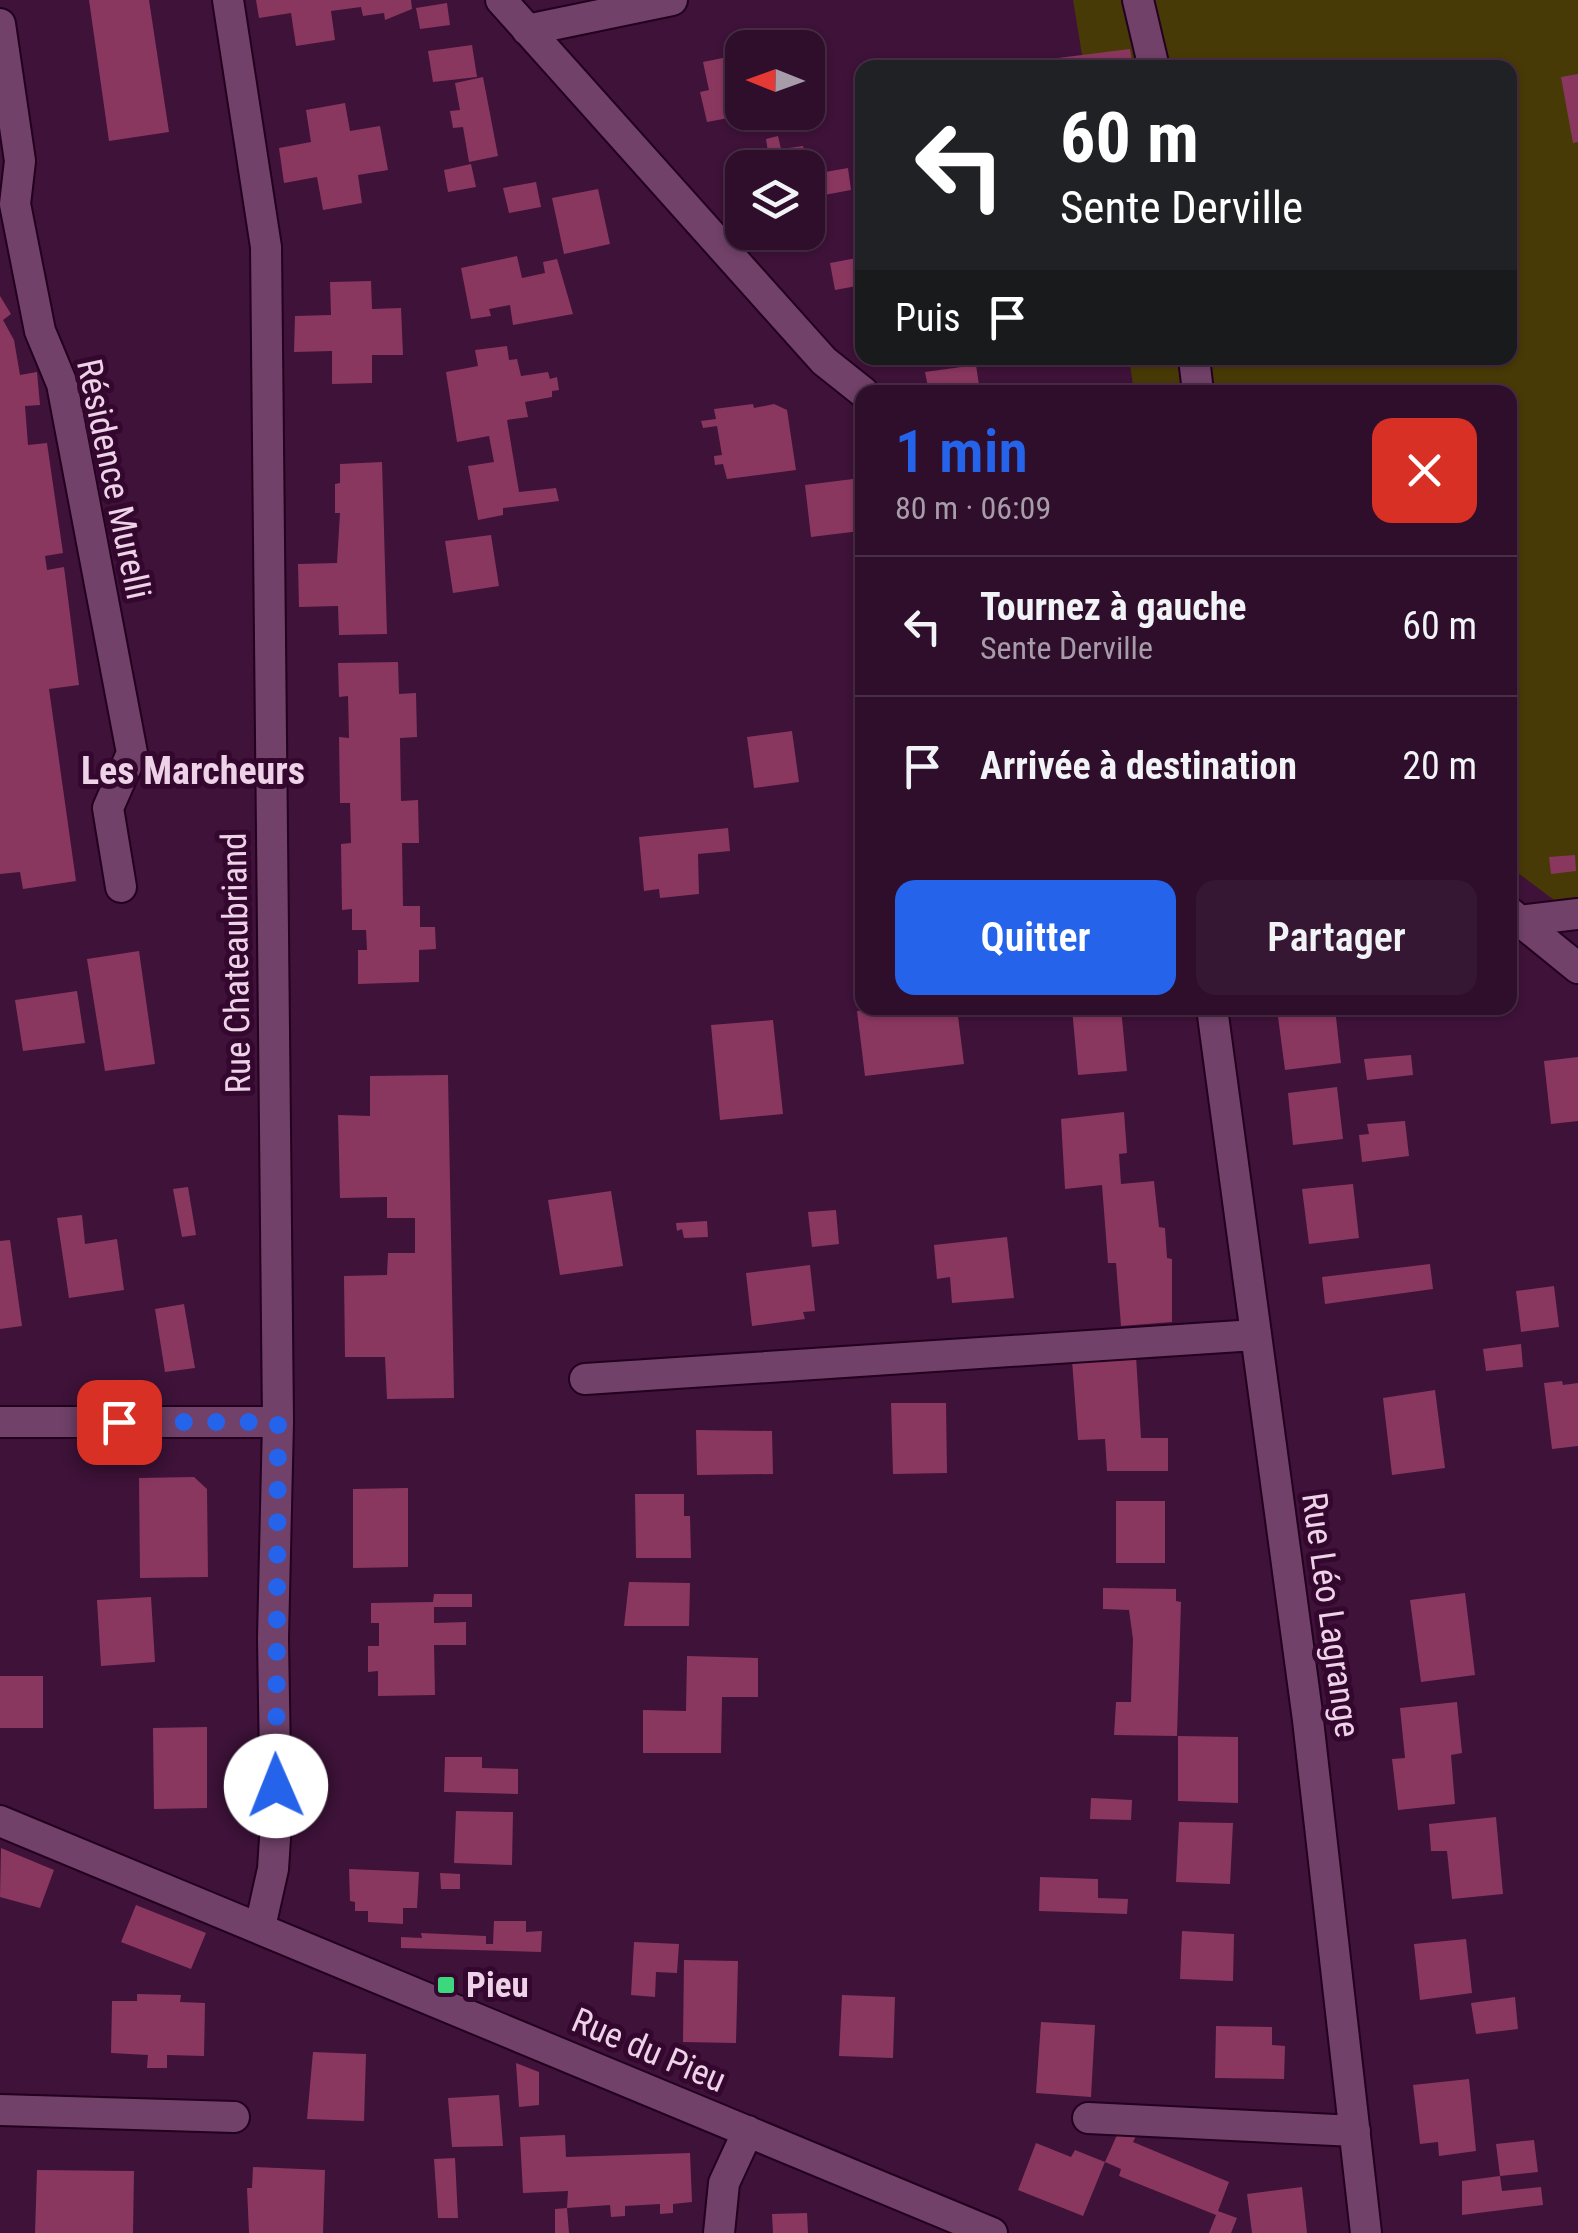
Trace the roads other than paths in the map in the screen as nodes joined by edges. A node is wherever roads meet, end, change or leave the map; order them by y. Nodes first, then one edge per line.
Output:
1 (228, 0) edge
2 (501, 0) edge
3 (672, 0) edge
4 (1138, 0) edge
5 (0, 24) edge
6 (527, 30) junction
7 (1152, 60) edge
8 (855, 385) edge
9 (121, 887) dead end
10 (1578, 914) edge
11 (1517, 917) edge
12 (1517, 919) edge
13 (1578, 968) edge
14 (1213, 1015) edge
15 (1254, 1335) junction
16 (585, 1379) dead end
17 (0, 1422) edge
18 (278, 1422) junction
19 (0, 1822) edge
20 (260, 1927) junction
21 (0, 2110) edge
22 (234, 2117) dead end
23 (1088, 2118) dead end
24 (748, 2131) junction
25 (1355, 2131) junction
26 (719, 2233) edge
27 (992, 2233) edge
28 (1366, 2233) edge

1 - 18 street, Rue Chateaubriand
2 - 6 street
3 - 6 street
4 - 7 street
5 - 9 street, Résidence Murelli
6 - 8 street
10 - 11 street
12 - 13 street
14 - 15 street, Rue Léo Lagrange
15 - 16 street
15 - 25 street, Rue Léo Lagrange
17 - 18 street
18 - 20 street, Rue Chateaubriand
19 - 20 street, Rue du Pieu
20 - 24 street, Rue du Pieu
21 - 22 street
23 - 25 street
24 - 26 street
24 - 27 street, Rue du Pieu
25 - 28 street, Rue Léo Lagrange

